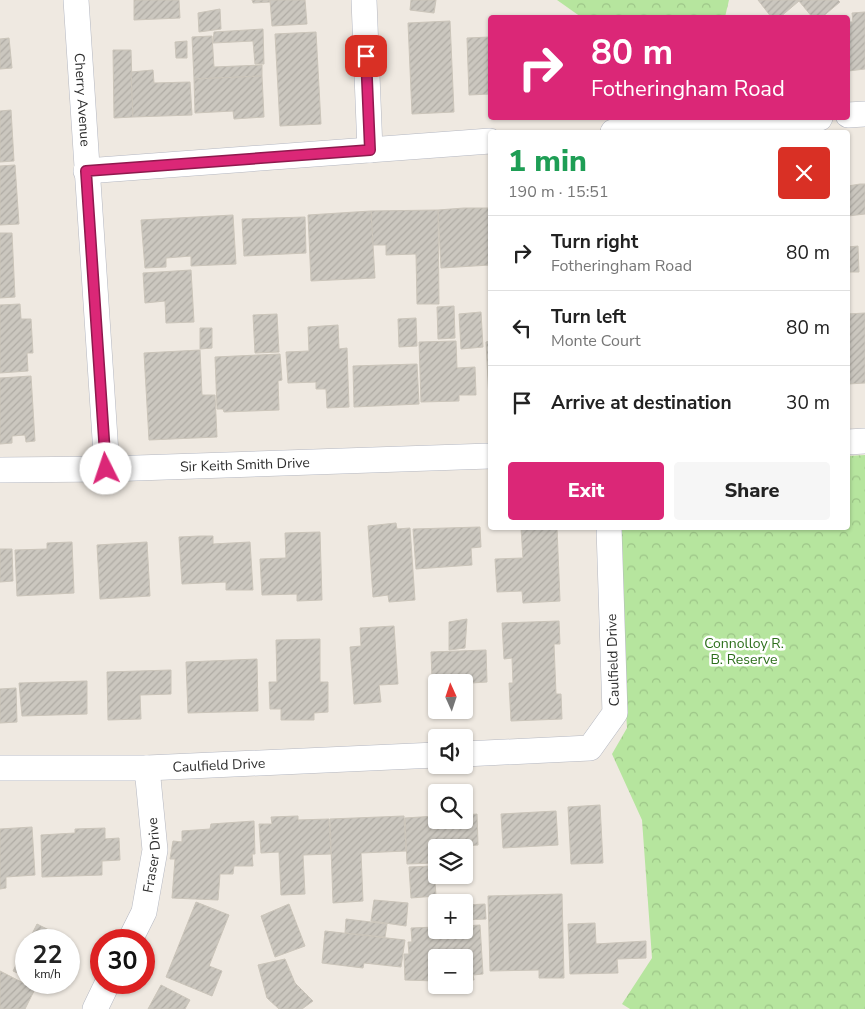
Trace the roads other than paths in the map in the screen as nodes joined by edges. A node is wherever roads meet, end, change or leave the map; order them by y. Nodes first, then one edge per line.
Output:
1 (76, 0) edge
2 (364, 0) edge
3 (865, 114) edge
4 (850, 116) edge
5 (790, 120) edge
6 (643, 130) edge
7 (488, 142) edge
8 (370, 150) junction
9 (86, 171) junction
10 (865, 441) edge
11 (850, 442) edge
12 (488, 456) edge
13 (106, 469) junction
14 (0, 470) edge
15 (609, 530) edge
16 (473, 754) edge
17 (428, 755) edge
18 (0, 768) edge
19 (147, 768) junction
20 (136, 929) edge
21 (102, 994) edge
22 (95, 1009) edge

1 - 9 street, Cherry Avenue
2 - 8 street
3 - 4 street
5 - 6 street
7 - 8 street
8 - 9 street
9 - 13 street, Cherry Avenue
10 - 11 street
12 - 13 street, Sir Keith Smith Drive
13 - 14 street, Sir Keith Smith Drive
15 - 16 street, Caulfield Drive
17 - 19 street, Caulfield Drive
18 - 19 street, Caulfield Drive
19 - 20 street, Fraser Drive
21 - 22 street

